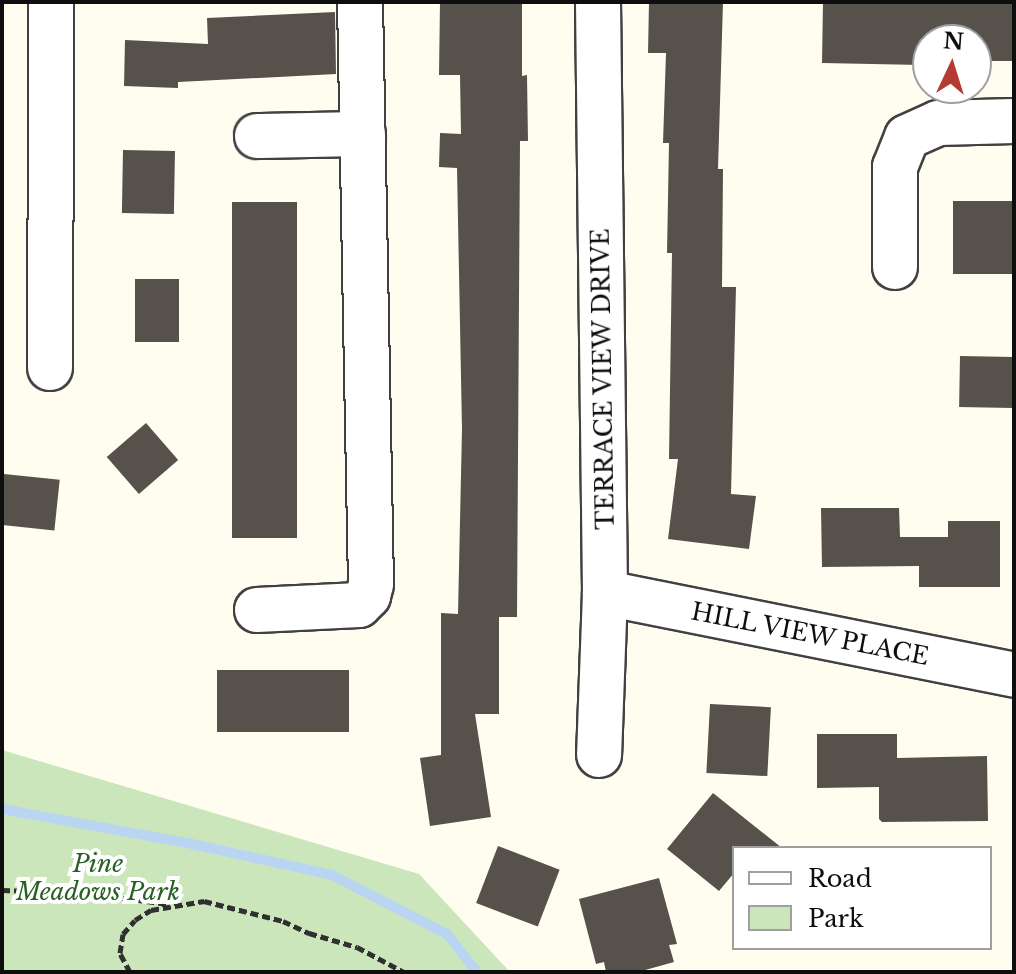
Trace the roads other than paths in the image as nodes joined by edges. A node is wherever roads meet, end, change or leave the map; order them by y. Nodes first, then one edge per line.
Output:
1 (51, 2) edge
2 (360, 2) edge
3 (598, 2) edge
4 (1014, 121) edge
5 (363, 134) junction
6 (257, 136) dead end
7 (895, 267) dead end
8 (50, 368) dead end
9 (605, 593) junction
10 (257, 610) dead end
11 (1014, 675) edge
12 (599, 755) dead end

1 - 8 street
2 - 5 street
3 - 9 street, TERRACE VIEW DRIVE
4 - 7 street
5 - 6 street
5 - 10 street
9 - 11 street, HILL VIEW PLACE
9 - 12 street, TERRACE VIEW DRIVE

